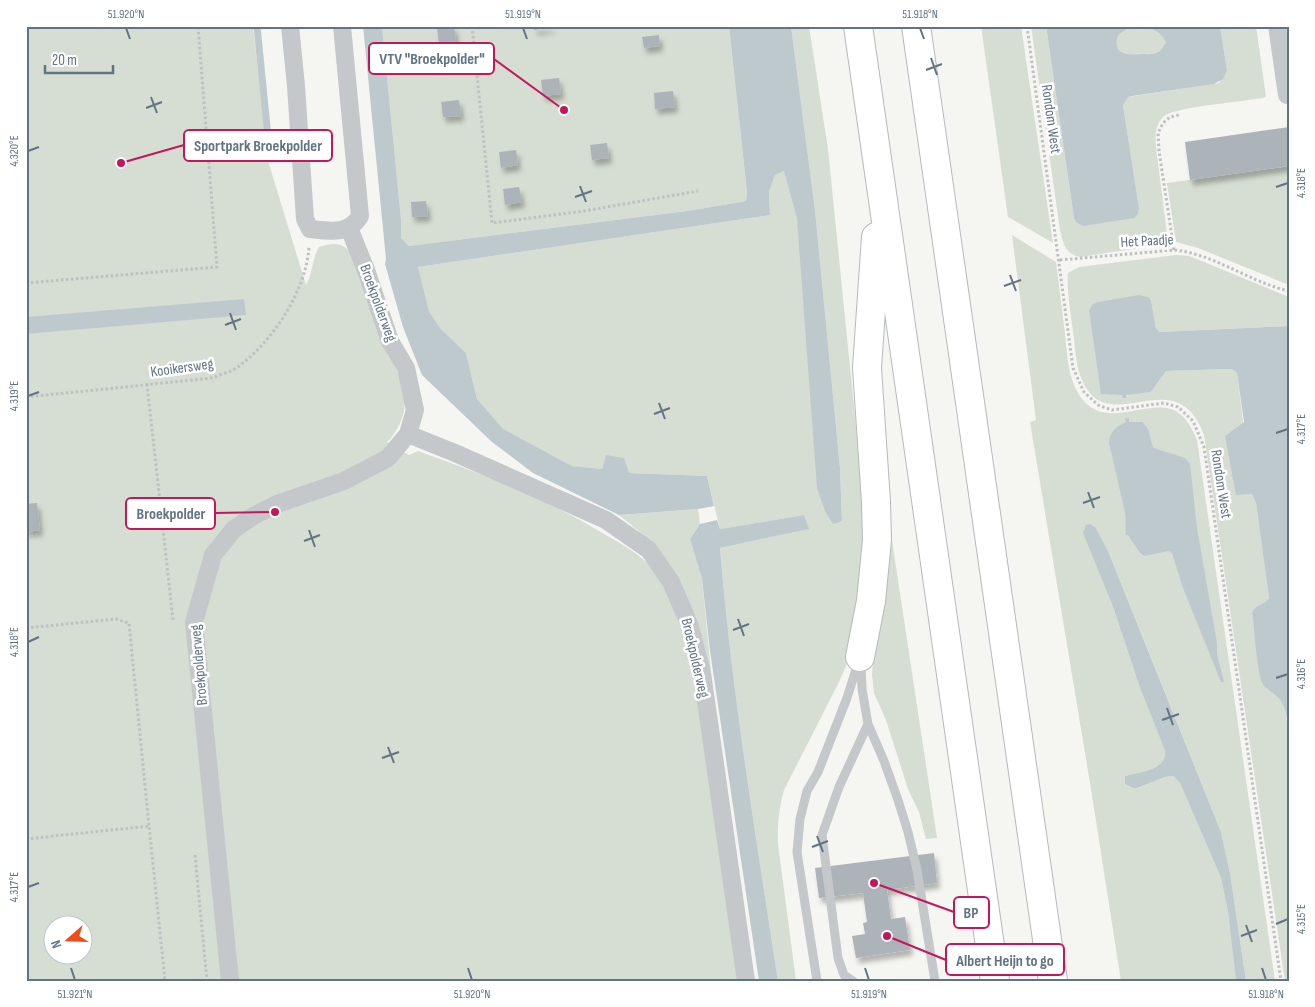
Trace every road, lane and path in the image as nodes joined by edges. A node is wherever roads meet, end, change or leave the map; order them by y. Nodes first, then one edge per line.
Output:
1 (198, 26) edge
2 (290, 26) edge
3 (342, 26) edge
4 (472, 26) edge
5 (858, 26) edge
6 (916, 26) edge
7 (1027, 26) edge
8 (1277, 26) edge
9 (1289, 95) edge
10 (1179, 114) dead end
11 (880, 183) junction
12 (698, 191) dead end
13 (349, 228) junction
14 (310, 229) junction
15 (1174, 250) junction
16 (1060, 260) junction
17 (26, 283) edge
18 (1289, 291) edge
19 (147, 384) junction
20 (26, 397) edge
21 (408, 434) junction
22 (159, 486) dead end
23 (37, 535) dead end
24 (26, 537) edge
25 (26, 628) edge
26 (860, 658) junction
27 (868, 724) junction
28 (149, 826) junction
29 (26, 839) edge
30 (165, 981) edge
31 (230, 981) edge
32 (746, 981) edge
33 (817, 981) edge
34 (853, 981) edge
35 (936, 981) edge
36 (995, 981) edge
37 (1053, 981) edge
38 (1281, 981) edge

1 - 17 path
2 - 14 street
3 - 13 street
4 - 12 path
5 - 11 highway
6 - 37 highway
7 - 16 path, Rondom West
8 - 9 street
10 - 15 path
11 - 26 highway
11 - 36 highway
13 - 14 street
13 - 21 street, Broekpolderweg
14 - 19 path, Kooikersweg
15 - 16 path, Het Paadje
15 - 18 path, Het Paadje
16 - 38 path, Rondom West
19 - 20 path, Kooikersweg
19 - 22 path
21 - 31 street, Broekpolderweg
21 - 32 street, Broekpolderweg
23 - 24 path
25 - 28 path
26 - 27 lane
26 - 33 lane
27 - 34 lane
27 - 35 lane
28 - 29 path
28 - 30 path

